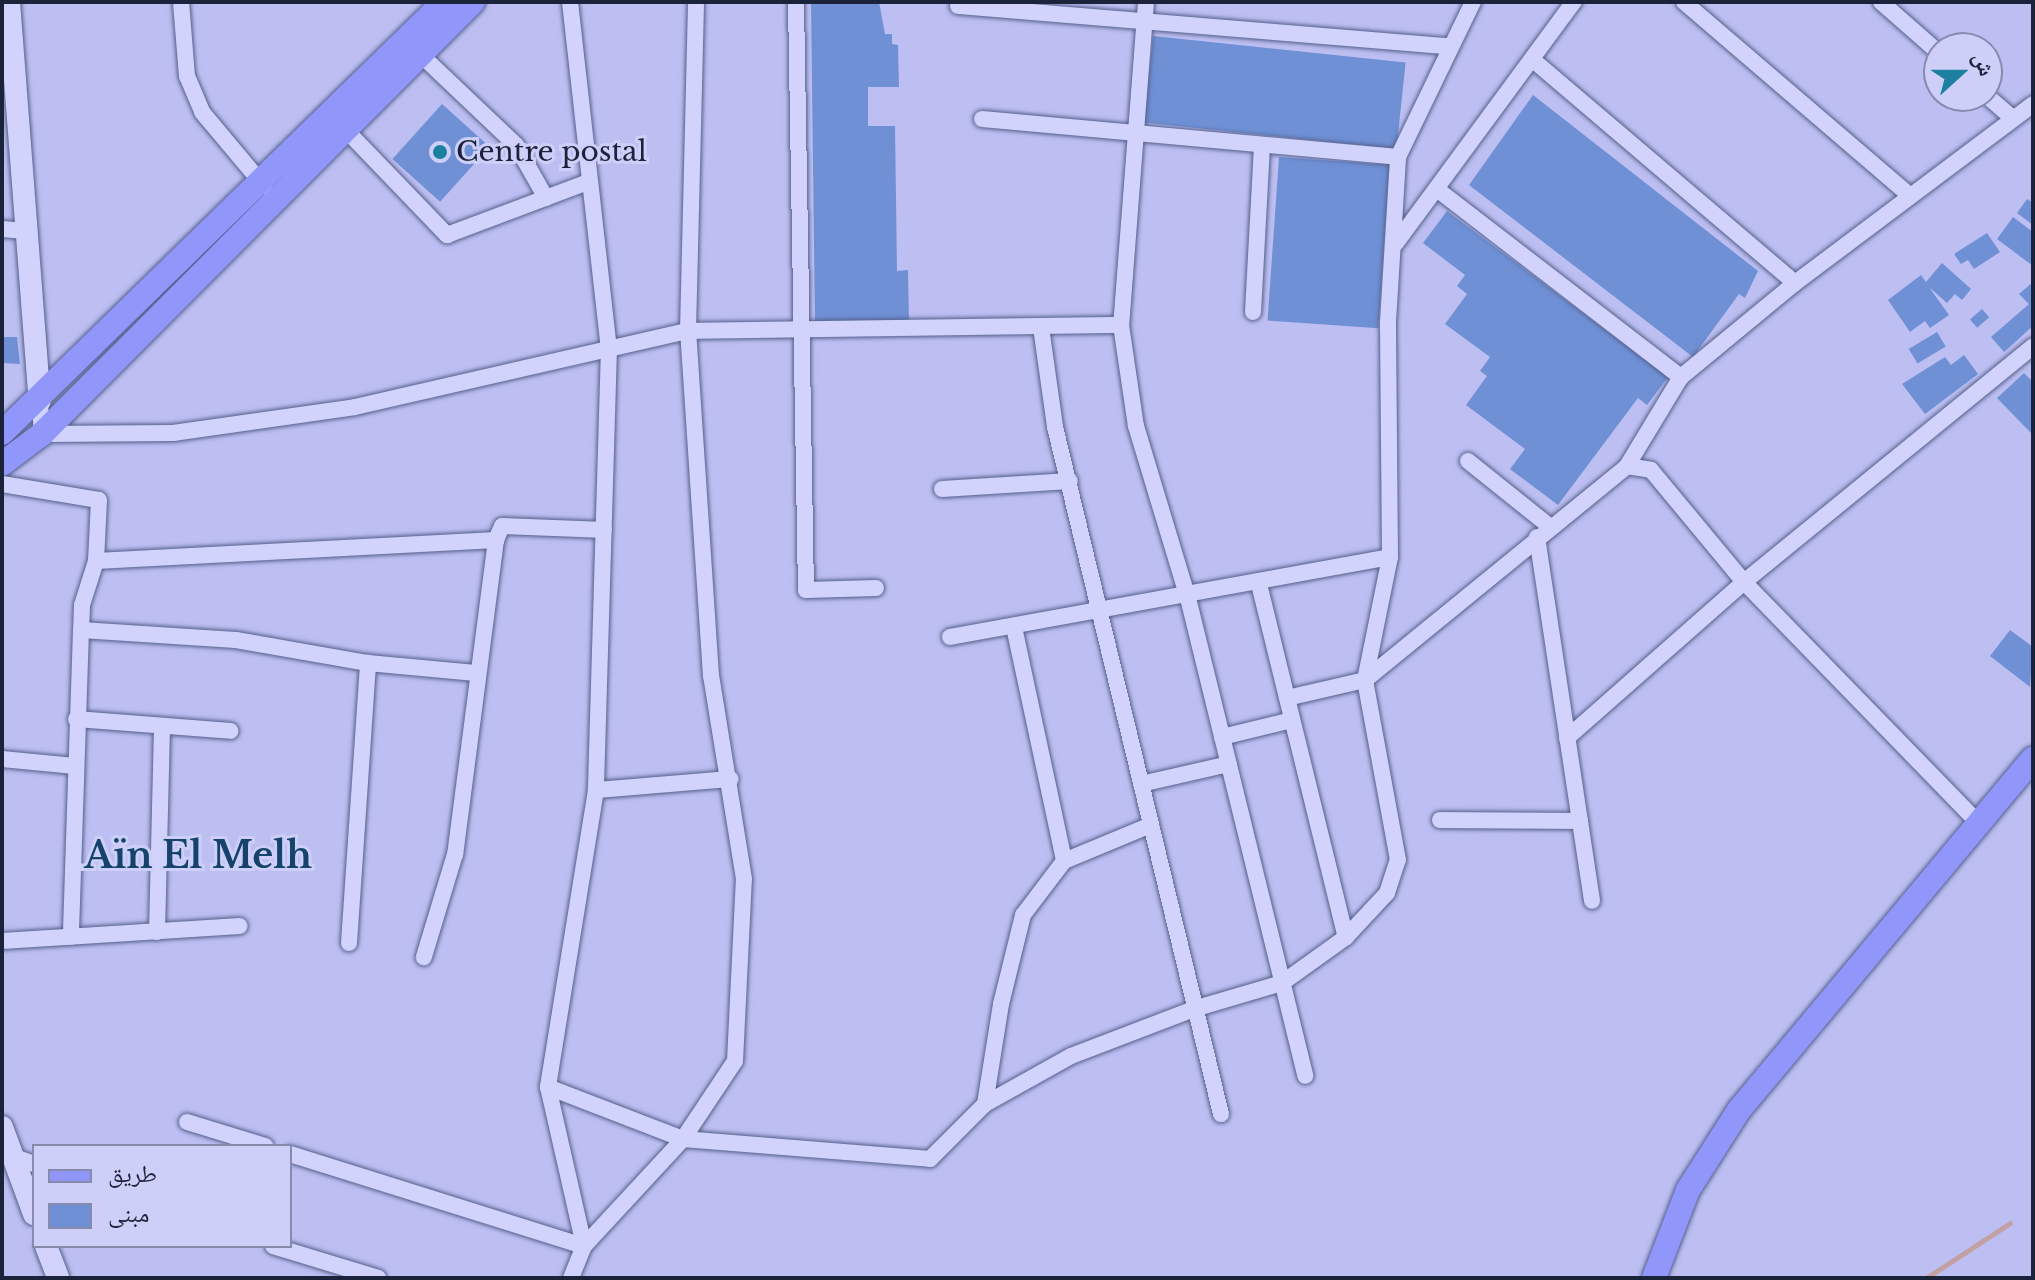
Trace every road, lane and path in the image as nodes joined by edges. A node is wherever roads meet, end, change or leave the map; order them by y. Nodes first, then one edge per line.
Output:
1 (9, 2) edge
2 (181, 2) edge
3 (444, 2) edge
4 (473, 2) edge
5 (570, 2) edge
6 (696, 2) edge
7 (796, 2) edge
8 (1146, 2) edge
9 (1473, 2) edge
10 (1574, 2) edge
11 (1684, 2) edge
12 (1881, 2) edge
13 (958, 6) dead end
14 (1144, 21) junction
15 (1923, 39) edge
16 (1448, 46) junction
17 (420, 54) junction
18 (1533, 60) junction
19 (2033, 104) edge
20 (2003, 110) edge
21 (2012, 118) junction
22 (982, 119) dead end
23 (344, 128) junction
24 (1136, 133) junction
25 (10, 139) edge
26 (1262, 145) junction
27 (1398, 157) junction
28 (588, 182) junction
29 (266, 188) junction
30 (1438, 190) junction
31 (1909, 195) junction
32 (546, 198) junction
33 (2, 229) edge
34 (25, 231) junction
35 (1396, 243) junction
36 (1795, 283) junction
37 (1253, 312) dead end
38 (1121, 325) junction
39 (1041, 327) junction
40 (801, 330) junction
41 (688, 331) junction
42 (2033, 346) edge
43 (609, 348) junction
44 (1681, 377) junction
45 (40, 401) junction
46 (2, 433) edge
47 (42, 434) junction
48 (1468, 461) dead end
49 (2, 464) edge
50 (1627, 466) junction
51 (1070, 481) junction
52 (2, 484) edge
53 (942, 489) dead end
54 (604, 530) junction
55 (1543, 532) junction
56 (496, 540) junction
57 (1390, 557) junction
58 (96, 561) junction
59 (1744, 582) junction
60 (1259, 584) junction
61 (876, 588) dead end
62 (1188, 598) junction
63 (1101, 613) junction
64 (1014, 627) junction
65 (81, 630) junction
66 (950, 637) dead end
67 (368, 663) junction
68 (476, 673) junction
69 (1365, 680) junction
70 (1287, 698) junction
71 (76, 719) junction
72 (1292, 720) junction
73 (162, 726) junction
74 (231, 731) dead end
75 (1222, 737) junction
76 (1567, 738) junction
77 (2, 759) edge
78 (2033, 759) edge
79 (1229, 764) junction
80 (75, 766) junction
81 (731, 779) junction
82 (1141, 784) junction
83 (596, 790) junction
84 (1440, 820) dead end
85 (1580, 821) junction
86 (1978, 823) junction
87 (1151, 825) junction
88 (1064, 861) junction
89 (1592, 901) dead end
90 (240, 926) dead end
91 (157, 932) junction
92 (71, 937) junction
93 (1346, 937) junction
94 (2, 941) edge
95 (349, 943) dead end
96 (424, 957) dead end
97 (1282, 983) junction
98 (1197, 1008) junction
99 (1305, 1076) dead end
100 (548, 1087) junction
101 (985, 1104) junction
102 (1221, 1114) dead end
103 (187, 1122) dead end
104 (2, 1127) edge
105 (683, 1139) junction
106 (258, 1144) edge
107 (292, 1155) edge
108 (12, 1156) junction
109 (32, 1163) edge
110 (32, 1209) edge
111 (584, 1246) junction
112 (47, 1248) edge
113 (279, 1248) edge
114 (367, 1277) edge
115 (58, 1278) edge
116 (571, 1278) edge
117 (1654, 1278) edge

1 - 25 street
2 - 29 street
3 - 29 main road
4 - 17 main road
5 - 28 street
6 - 41 street
7 - 40 street
8 - 14 street
9 - 16 street
10 - 18 street
11 - 31 street
12 - 15 street
13 - 14 street
14 - 16 street
14 - 24 street
16 - 27 street
17 - 23 main road
17 - 32 street
18 - 30 street
18 - 36 street
19 - 21 street
20 - 21 street
21 - 31 street
22 - 24 street
23 - 29 main road
23 - 32 street
24 - 26 street
24 - 38 street
25 - 34 street
26 - 27 street
26 - 37 street
27 - 35 street
28 - 32 street
28 - 43 street
29 - 45 main road
29 - 47 main road
30 - 35 street
30 - 44 street
31 - 36 street
33 - 34 street
34 - 45 street
35 - 57 street
36 - 44 street
38 - 39 street
38 - 62 street
39 - 40 street
39 - 51 street
40 - 41 street
40 - 61 street
41 - 43 street
41 - 81 street
42 - 59 street
43 - 47 street
43 - 54 street
44 - 50 street
45 - 46 main road
45 - 47 street
47 - 49 main road
48 - 55 street
50 - 55 street
50 - 59 street
51 - 53 street
51 - 63 street
52 - 58 street
54 - 56 street
54 - 83 street
55 - 69 street
55 - 76 street
56 - 58 street
56 - 68 street
57 - 60 street
57 - 69 street
58 - 65 street
59 - 76 street
59 - 86 street
60 - 62 street
60 - 70 street
62 - 63 street
62 - 75 street
63 - 64 street
63 - 82 street
64 - 66 street
64 - 88 street
65 - 67 street
65 - 71 street
67 - 68 street
67 - 95 street
68 - 96 street
69 - 70 street
69 - 93 street
70 - 72 street
71 - 73 street
71 - 80 street
72 - 75 street
72 - 93 street
73 - 74 street
73 - 91 street
75 - 79 street
76 - 85 street
77 - 80 street
78 - 86 main road
79 - 82 street
79 - 97 street
80 - 92 street
81 - 83 street
81 - 105 street
82 - 87 street
83 - 100 street
84 - 85 street
85 - 89 street
86 - 117 main road
87 - 88 street
87 - 98 street
88 - 101 street
90 - 91 street
91 - 92 street
92 - 94 street
93 - 97 street
97 - 98 street
97 - 99 street
98 - 101 street
98 - 102 street
100 - 105 street
100 - 111 street
101 - 105 street
103 - 106 street
104 - 108 street
105 - 111 street
107 - 111 street
108 - 109 street
108 - 110 street
111 - 116 street
112 - 115 street
113 - 114 street

